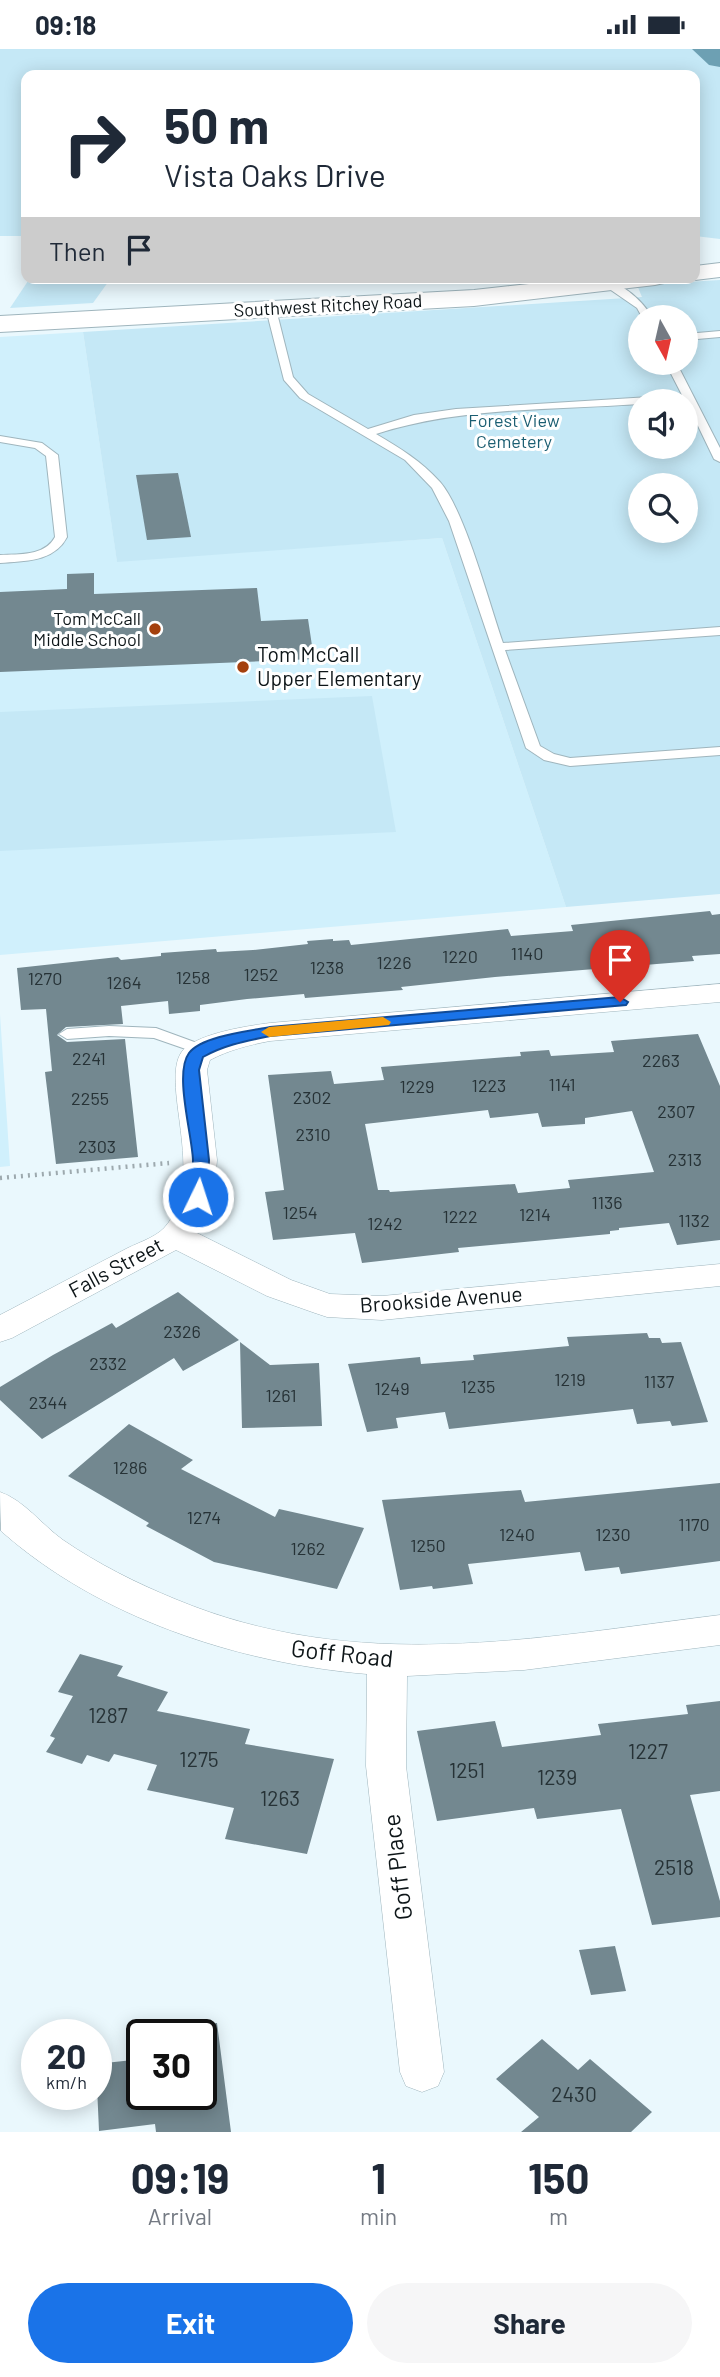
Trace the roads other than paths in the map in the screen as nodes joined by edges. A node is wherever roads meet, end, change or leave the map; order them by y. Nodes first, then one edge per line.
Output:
1 (720, 270) edge
2 (700, 272) edge
3 (609, 284) joint
4 (640, 305) edge
5 (271, 309) junction
6 (0, 324) edge
7 (720, 334) edge
8 (698, 336) edge
9 (628, 402) edge
10 (698, 415) edge
11 (366, 433) junction
12 (0, 441) edge
13 (719, 456) edge
14 (0, 559) edge
15 (720, 631) edge
16 (497, 647) junction
17 (720, 751) edge
18 (720, 993) edge
19 (67, 1034) dead end
20 (200, 1053) junction
21 (176, 1236) junction
22 (720, 1275) edge
23 (0, 1330) edge
24 (0, 1506) edge
25 (720, 1630) edge
26 (387, 1661) junction
27 (422, 2072) dead end

1 - 2 street
3 - 4 lane
3 - 5 street, Southwest Ritchey Road
5 - 6 street, Southwest Ritchey Road
5 - 11 lane
7 - 8 lane
9 - 11 lane
10 - 13 lane
11 - 16 lane
12 - 14 lane
15 - 16 lane
16 - 17 lane
18 - 20 street
19 - 20 lane
20 - 21 street, Falls Street
21 - 22 street, Brookside Avenue
21 - 23 street, Falls Street
24 - 26 street, Goff Road
25 - 26 street, Goff Road
26 - 27 street, Goff Place

